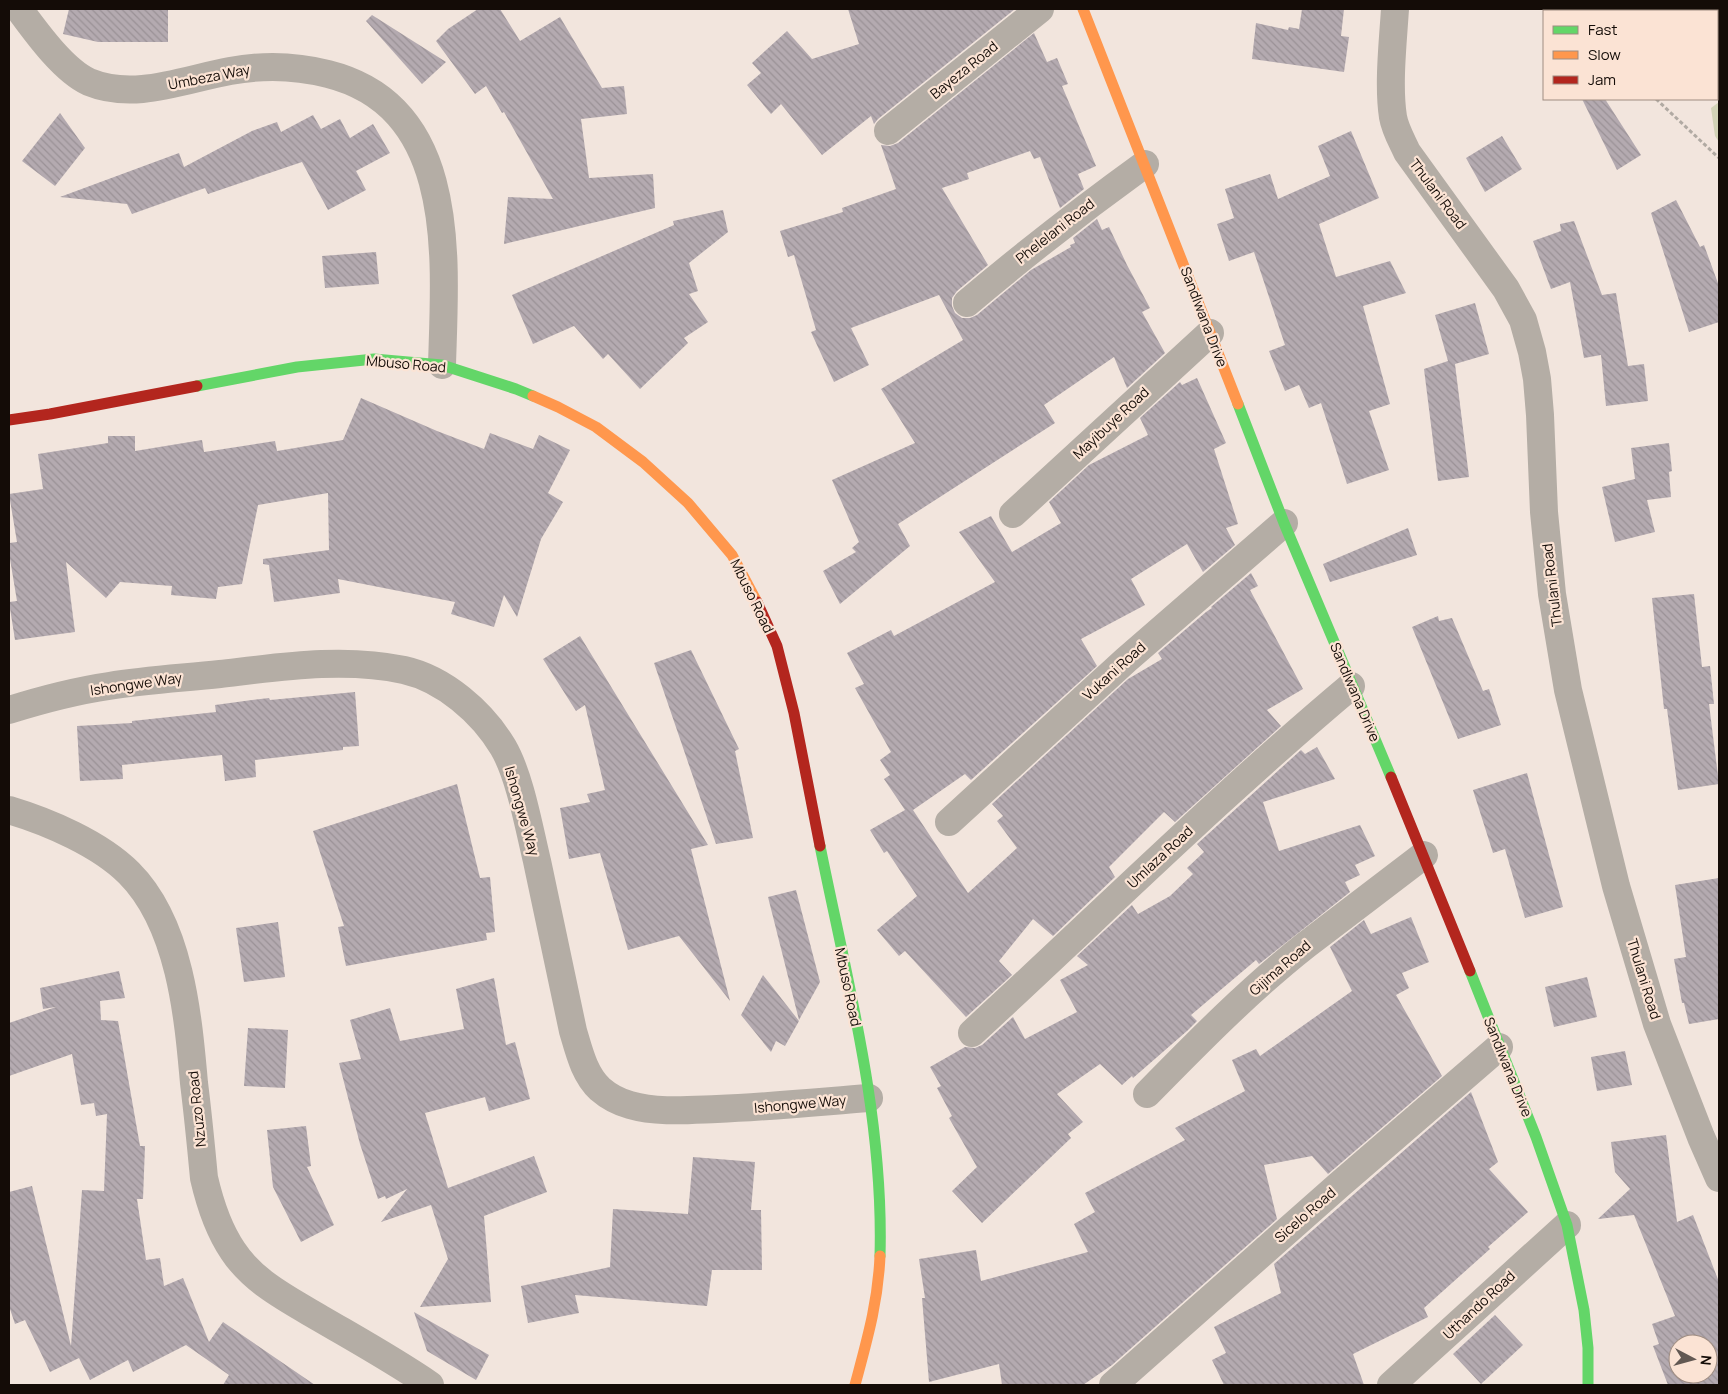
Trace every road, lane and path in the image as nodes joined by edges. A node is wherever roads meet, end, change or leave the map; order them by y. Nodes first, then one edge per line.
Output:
1 (19, 9) edge
2 (1040, 9) edge
3 (1082, 9) edge
4 (1395, 9) edge
5 (1657, 100) edge
6 (888, 131) dead end
7 (1719, 158) edge
8 (1146, 164) junction
9 (967, 303) dead end
10 (1210, 333) junction
11 (442, 365) junction
12 (9, 420) edge
13 (1013, 514) dead end
14 (1284, 523) junction
15 (1352, 686) junction
16 (9, 710) edge
17 (9, 810) edge
18 (948, 822) dead end
19 (1424, 855) junction
20 (972, 1033) dead end
21 (1499, 1047) junction
22 (1147, 1094) dead end
23 (869, 1098) junction
24 (1719, 1178) edge
25 (1567, 1225) junction
26 (430, 1385) edge
27 (855, 1385) edge
28 (1113, 1385) edge
29 (1391, 1385) edge
30 (1588, 1385) edge

1 - 11 street, Umbeza Way
2 - 6 street, Bayeza Road
3 - 8 street, Sandlwana Drive
4 - 24 street, Thulani Road
5 - 7 path
8 - 9 street, Phelelani Road
8 - 10 street, Sandlwana Drive
10 - 13 street, Mayibuye Road
10 - 14 street, Sandlwana Drive
11 - 12 street, Mbuso Road
11 - 23 street, Mbuso Road
14 - 15 street, Sandlwana Drive
14 - 18 street, Vukani Road
15 - 19 street, Sandlwana Drive
15 - 20 street, Umlaza Road
16 - 23 street, Ishongwe Way
17 - 26 street, Nzuzo Road
19 - 21 street, Sandlwana Drive
19 - 22 street, Gijima Road
21 - 25 street, Sandlwana Drive
21 - 28 street, Sicelo Road
23 - 27 street, Mbuso Road
25 - 29 street, Uthando Road
25 - 30 street, Sandlwana Drive

